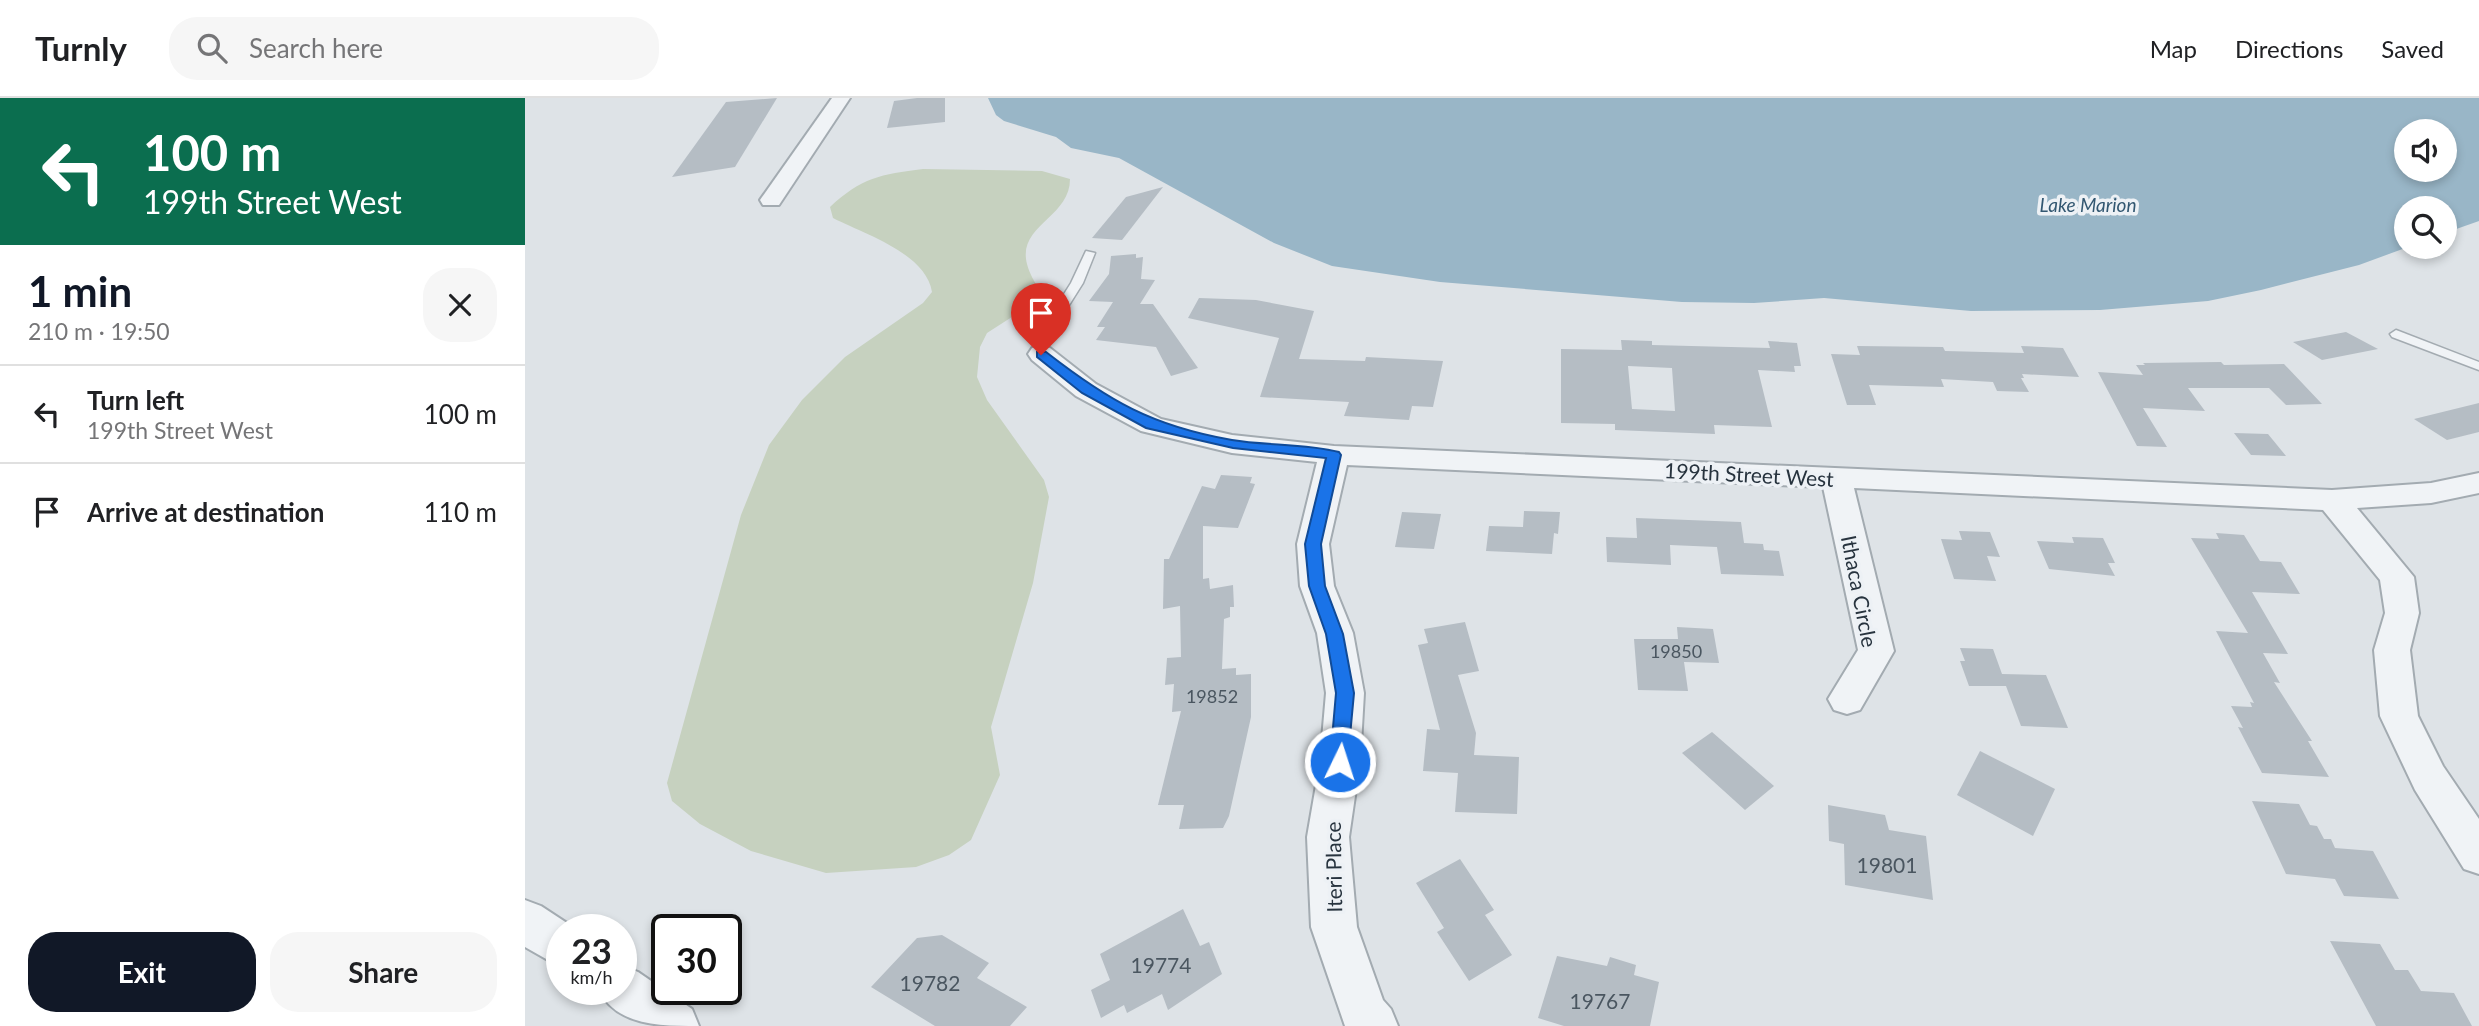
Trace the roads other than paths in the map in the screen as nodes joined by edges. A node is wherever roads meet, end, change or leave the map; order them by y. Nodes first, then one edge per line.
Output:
1 (841, 98) edge
2 (771, 200) dead end
3 (1090, 253) dead end
4 (2396, 334) dead end
5 (1041, 355) joint
6 (2479, 366) edge
7 (1334, 455) junction
8 (1836, 478) junction
9 (2479, 483) edge
10 (2332, 500) junction
11 (1847, 699) dead end
12 (2479, 855) edge
13 (525, 921) edge
14 (546, 935) edge
15 (637, 999) edge
16 (1361, 1022) edge
17 (675, 1026) edge

1 - 2 street
3 - 5 lane
4 - 6 lane
5 - 7 street, 199th Street West
7 - 8 street, 199th Street West
7 - 16 street, Iteri Place
8 - 10 street, 199th Street West
8 - 11 street, Ithaca Circle
9 - 10 street, 199th Street West
10 - 12 street
13 - 14 street
15 - 17 street

